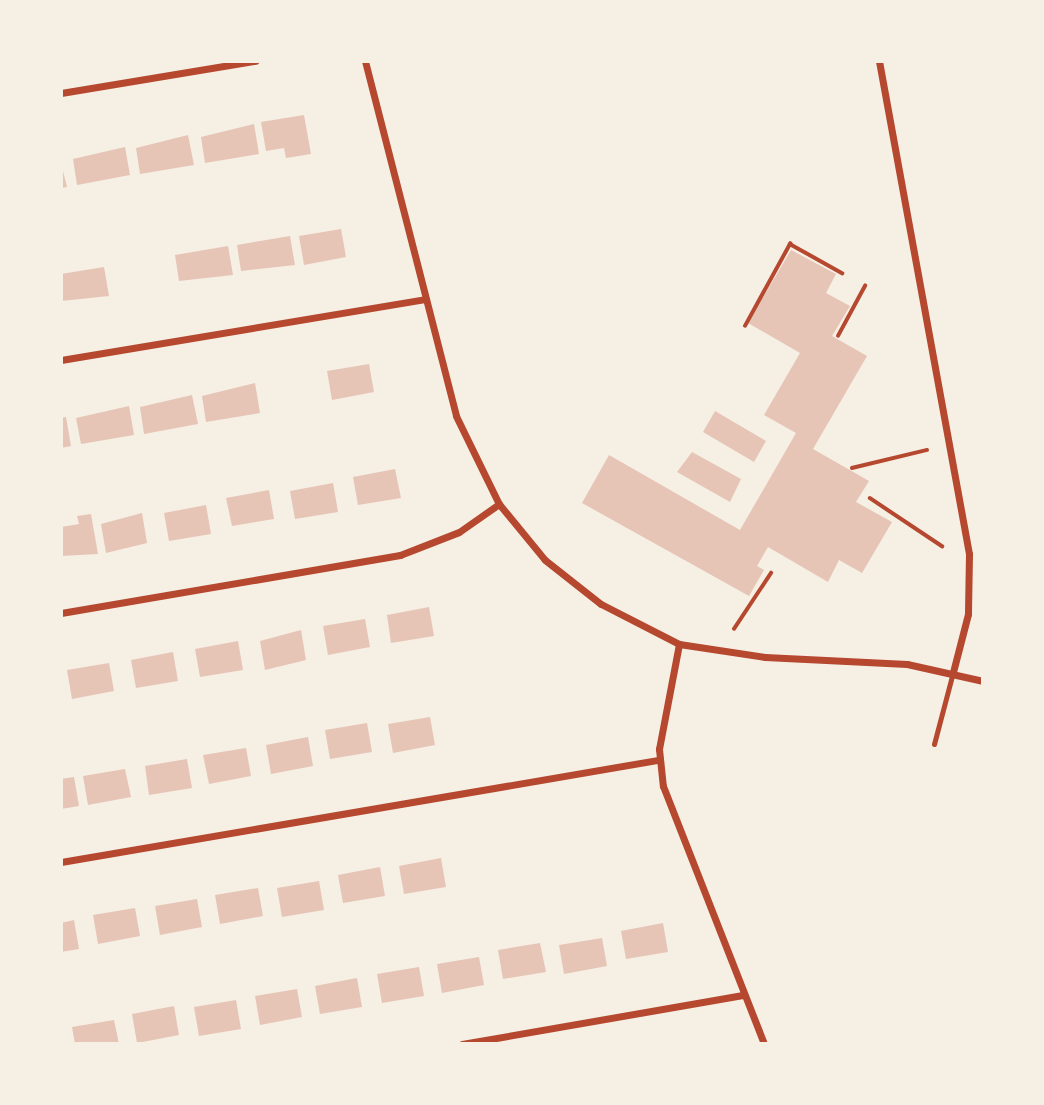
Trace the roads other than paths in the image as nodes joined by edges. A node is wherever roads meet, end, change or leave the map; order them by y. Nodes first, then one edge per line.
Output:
1 (255, 61) edge
2 (365, 61) edge
3 (879, 61) edge
4 (61, 93) edge
5 (425, 299) junction
6 (61, 360) edge
7 (499, 504) junction
8 (61, 613) edge
9 (679, 644) junction
10 (953, 672) junction
11 (983, 681) edge
12 (934, 744) dead end
13 (658, 760) junction
14 (61, 862) edge
15 (743, 995) junction
16 (462, 1044) edge
17 (764, 1044) edge

1 - 4 street
2 - 5 street
3 - 10 street
5 - 6 street
5 - 7 street
7 - 8 street
7 - 9 street
9 - 10 street
9 - 13 street
10 - 11 street
10 - 12 lane
13 - 14 street
13 - 15 street
15 - 16 street
15 - 17 street

